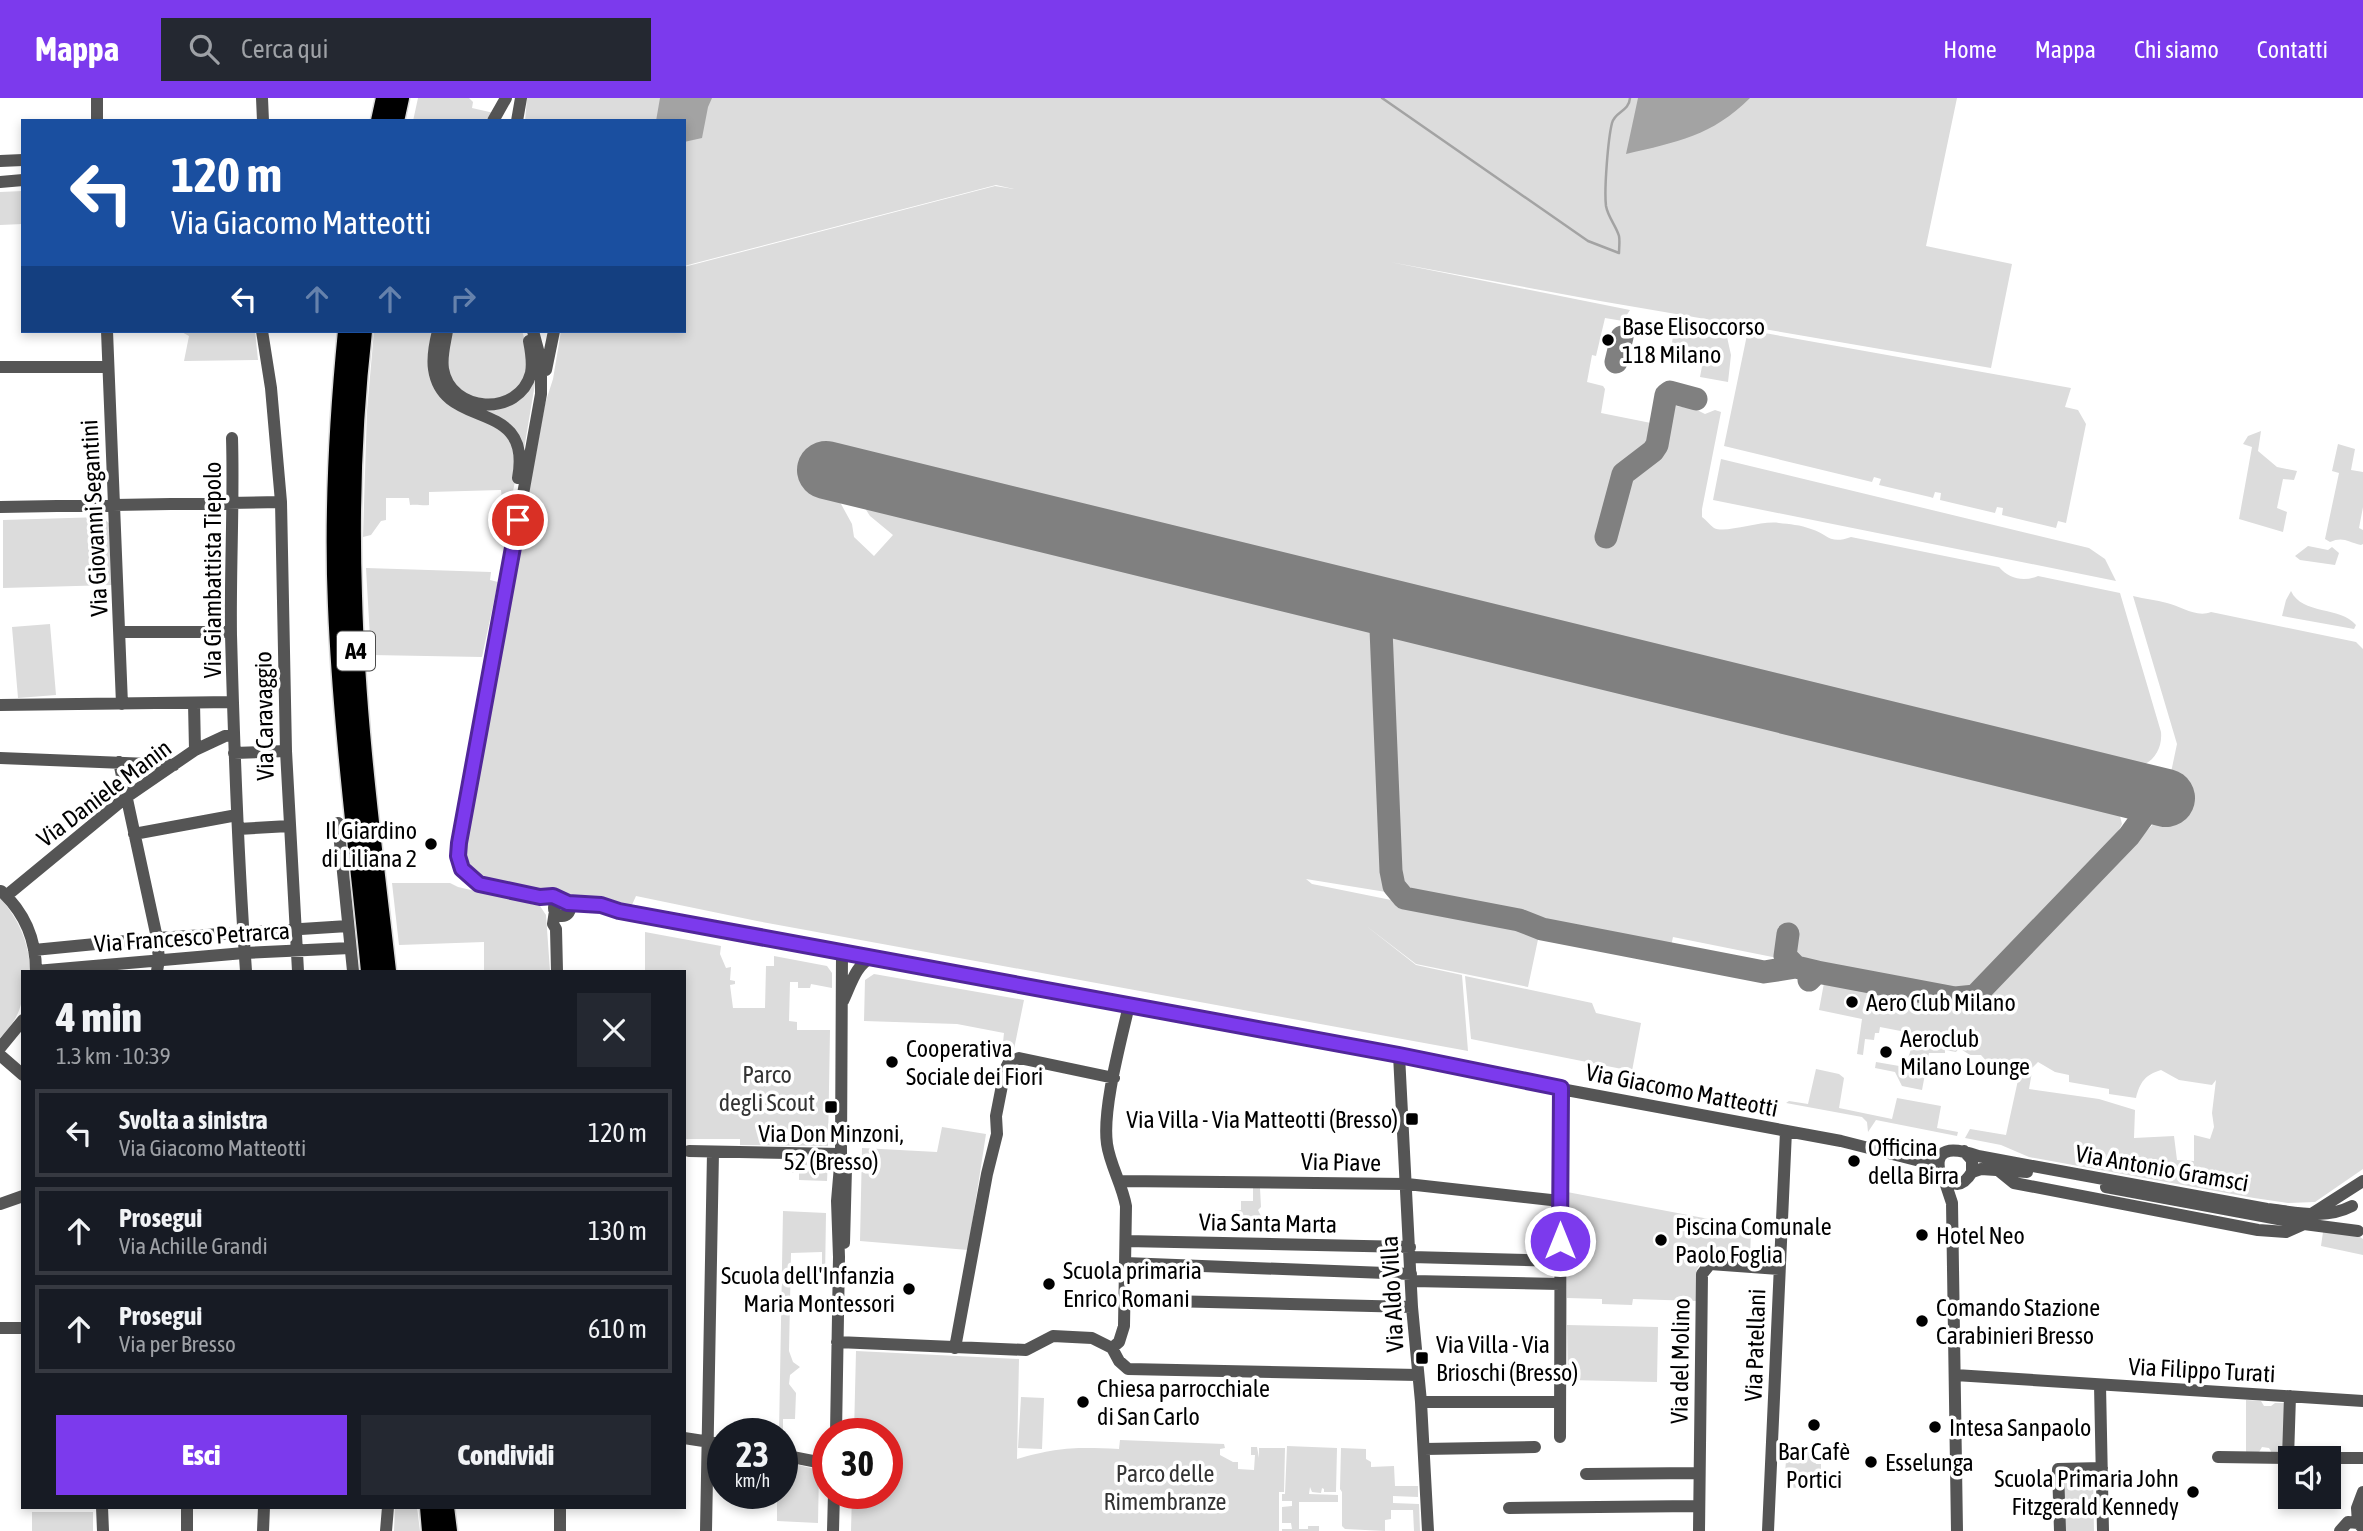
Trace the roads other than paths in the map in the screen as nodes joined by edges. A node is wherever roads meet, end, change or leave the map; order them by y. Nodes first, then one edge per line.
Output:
1 (97, 98) edge
2 (262, 98) edge
3 (385, 98) edge
4 (400, 98) edge
5 (506, 98) edge
6 (521, 98) edge
7 (97, 119) edge
8 (263, 119) edge
9 (380, 119) edge
10 (395, 119) edge
11 (494, 119) edge
12 (517, 119) edge
13 (21, 160) edge
14 (0, 161) edge
15 (21, 180) edge
16 (0, 182) edge
17 (107, 333) edge
18 (262, 333) edge
19 (347, 333) edge
20 (363, 333) edge
21 (438, 333) edge
22 (447, 333) edge
23 (525, 333) edge
24 (534, 333) edge
25 (554, 333) edge
26 (0, 367) edge
27 (108, 367) junction
28 (541, 394) junction
29 (232, 438) dead end
30 (281, 502) junction
31 (234, 504) junction
32 (112, 505) junction
33 (0, 507) edge
34 (514, 542) junction
35 (120, 632) junction
36 (231, 632) junction
37 (233, 702) junction
38 (194, 703) junction
39 (121, 704) junction
40 (0, 705) edge
41 (233, 734) junction
42 (194, 750) junction
43 (286, 751) junction
44 (234, 753) junction
45 (0, 758) edge
46 (119, 762) junction
47 (175, 765) junction
48 (125, 798) junction
49 (237, 815) junction
50 (338, 823) dead end
51 (289, 826) junction
52 (238, 829) junction
53 (134, 834) junction
54 (3, 893) edge
55 (562, 908) junction
56 (348, 926) junction
57 (295, 928) junction
58 (243, 932) junction
59 (157, 938) junction
60 (350, 948) junction
61 (34, 950) junction
62 (296, 950) junction
63 (842, 952) junction
64 (244, 953) junction
65 (872, 958) junction
66 (158, 966) edge
67 (36, 970) edge
68 (60, 970) edge
69 (246, 970) edge
70 (298, 970) edge
71 (353, 970) edge
72 (370, 970) edge
73 (387, 970) edge
74 (557, 970) edge
75 (841, 1005) junction
76 (1129, 1005) junction
77 (21, 1022) edge
78 (0, 1048) edge
79 (0, 1055) edge
80 (1399, 1055) junction
81 (21, 1073) edge
82 (1114, 1078) junction
83 (1561, 1088) junction
84 (1786, 1131) junction
85 (1808, 1135) junction
86 (1875, 1149) junction
87 (689, 1150) dead end
88 (1964, 1151) junction
89 (713, 1152) junction
90 (841, 1154) junction
91 (1944, 1154) junction
92 (1784, 1161) junction
93 (1942, 1177) junction
94 (1968, 1177) junction
95 (1120, 1181) junction
96 (2363, 1181) edge
97 (1407, 1184) junction
98 (2363, 1192) edge
99 (21, 1197) edge
100 (1560, 1201) junction
101 (1952, 1203) junction
102 (0, 1204) edge
103 (2351, 1206) junction
104 (2308, 1219) junction
105 (2361, 1232) edge
106 (1126, 1241) junction
107 (1410, 1252) junction
108 (1560, 1261) junction
109 (1125, 1263) junction
110 (1779, 1269) junction
111 (1411, 1278) junction
112 (1560, 1284) junction
113 (1125, 1300) junction
114 (1412, 1307) junction
115 (0, 1328) edge
116 (21, 1328) edge
117 (837, 1342) junction
118 (955, 1348) junction
119 (1112, 1348) junction
120 (1418, 1375) junction
121 (1955, 1375) junction
122 (2100, 1385) junction
123 (2290, 1396) junction
124 (2363, 1401) edge
125 (1421, 1402) junction
126 (1560, 1402) junction
127 (707, 1418) edge
128 (836, 1418) edge
129 (1560, 1437) dead end
130 (686, 1438) edge
131 (707, 1441) joint
132 (2289, 1446) edge
133 (1535, 1447) dead end
134 (1424, 1448) junction
135 (2218, 1457) dead end
136 (2278, 1458) edge
137 (2341, 1458) edge
138 (2363, 1458) edge
139 (2102, 1468) junction
140 (1698, 1473) junction
141 (1586, 1474) dead end
142 (2363, 1492) edge
143 (1698, 1506) junction
144 (1509, 1508) dead end
145 (103, 1509) edge
146 (187, 1509) edge
147 (264, 1509) edge
148 (388, 1509) edge
149 (429, 1509) edge
150 (445, 1509) edge
151 (560, 1509) edge
152 (834, 1509) edge
153 (2360, 1525) edge
154 (103, 1531) edge
155 (187, 1531) edge
156 (264, 1531) edge
157 (386, 1531) edge
158 (431, 1531) edge
159 (447, 1531) edge
160 (560, 1531) edge
161 (706, 1531) edge
162 (834, 1531) edge
163 (1428, 1531) edge
164 (1699, 1531) edge
165 (1768, 1531) edge
166 (1958, 1531) edge
167 (2060, 1531) edge
168 (2103, 1531) edge
169 (2340, 1531) edge

1 - 7 street
2 - 8 street
3 - 9 highway
4 - 10 highway
5 - 11 street
6 - 12 street
13 - 14 street
15 - 16 street
17 - 27 street, Via Giovanni Segantini
18 - 30 street, Via Caravaggio
19 - 72 highway, A4
20 - 73 highway, A4
21 - 34 street
22 - 23 street
24 - 28 street
25 - 28 street
26 - 27 street
27 - 32 street, Via Giovanni Segantini
28 - 34 street
29 - 31 street, Via Giambattista Tiepolo
30 - 31 street
30 - 43 street, Via Caravaggio
31 - 32 street
31 - 36 street, Via Giambattista Tiepolo
32 - 33 street
32 - 35 street, Via Giovanni Segantini
34 - 55 street
35 - 36 street
35 - 39 street, Via Giovanni Segantini
36 - 37 street, Via Giambattista Tiepolo
37 - 38 street
37 - 41 street, Via Giambattista Tiepolo
38 - 39 street
38 - 42 street
39 - 40 street
41 - 42 street, Via Daniele Manin
41 - 44 street, Via Giambattista Tiepolo
42 - 47 street, Via Daniele Manin
43 - 44 street
43 - 51 street, Via Caravaggio
44 - 49 street, Via Giambattista Tiepolo
45 - 46 street
46 - 47 street
46 - 48 street
47 - 48 street, Via Daniele Manin
48 - 53 street
48 - 54 street, Via Daniele Manin
49 - 52 street, Via Giambattista Tiepolo
49 - 53 street
50 - 56 street
51 - 52 street
51 - 57 street, Via Caravaggio
52 - 58 street, Via Giambattista Tiepolo
53 - 59 street
54 - 61 street
55 - 63 street, Via Giacomo Matteotti
55 - 74 street
56 - 57 street, Via Francesco Petrarca
56 - 60 street
57 - 58 street, Via Francesco Petrarca
57 - 62 street, Via Caravaggio
58 - 59 street, Via Francesco Petrarca
58 - 64 street, Via Giambattista Tiepolo
59 - 61 street, Via Francesco Petrarca
59 - 66 street
60 - 62 street, Via Francesco Petrarca
60 - 71 street
61 - 67 street
62 - 64 street, Via Francesco Petrarca
62 - 70 street, Via Caravaggio
63 - 65 street, Via Giacomo Matteotti
63 - 75 street
64 - 66 street, Via Francesco Petrarca
64 - 69 street, Via Giambattista Tiepolo
65 - 75 street
65 - 76 street, Via Giacomo Matteotti
66 - 68 street, Via Francesco Petrarca
75 - 90 street
76 - 80 street, Via Giacomo Matteotti
76 - 82 street
77 - 78 street
79 - 81 street
80 - 83 street, Via Giacomo Matteotti
80 - 97 street, Via Aldo Villa
82 - 95 street
82 - 118 street
83 - 84 street, Via Giacomo Matteotti
83 - 100 street
84 - 85 street, Via Giacomo Matteotti
84 - 92 street, Via Patellani
85 - 86 street, Via Giacomo Matteotti
85 - 92 street
86 - 91 street, Via Giacomo Matteotti
86 - 93 street, Via Giacomo Matteotti
87 - 89 street
88 - 91 street
88 - 94 street
88 - 104 street, Via Antonio Gramsci
89 - 90 street
89 - 127 street
90 - 117 street
91 - 93 street
92 - 110 street, Via Patellani
93 - 94 street
93 - 101 street
94 - 101 street
94 - 104 street, Via Antonio Gramsci
95 - 97 street, Via Piave
95 - 106 street
96 - 104 street
97 - 100 street, Via Piave
97 - 107 street, Via Aldo Villa
98 - 103 street
99 - 102 street
100 - 108 street
101 - 121 street
103 - 104 street, Via Antonio Gramsci
103 - 105 street
104 - 105 street, Via Antonio Gramsci
106 - 107 street, Via Santa Marta
106 - 109 street
107 - 108 street, Via Santa Marta
107 - 111 street, Via Aldo Villa
108 - 112 street
109 - 111 street
109 - 113 street
110 - 140 street, Via del Molino
110 - 165 street, Via Patellani
111 - 112 street
111 - 114 street, Via Aldo Villa
112 - 126 street
113 - 114 street
113 - 119 street
114 - 120 street, Via Aldo Villa
115 - 116 street
117 - 118 street
117 - 128 street
118 - 119 street
119 - 120 street
120 - 125 street, Via Aldo Villa
121 - 122 street, Via Filippo Turati
121 - 166 street
122 - 123 street, Via Filippo Turati
122 - 139 street
123 - 124 street, Via Filippo Turati
123 - 132 street
125 - 126 street
125 - 134 street, Via Aldo Villa
126 - 129 street
130 - 131 street
131 - 161 street
133 - 134 street
134 - 163 street, Via Aldo Villa
135 - 136 street
137 - 138 street
139 - 167 street
139 - 168 street
140 - 141 street
140 - 143 street, Via del Molino
142 - 153 street
143 - 144 street
143 - 164 street, Via del Molino
145 - 154 street
146 - 155 street
147 - 156 street
148 - 157 street
149 - 158 highway
150 - 159 highway
151 - 160 street
152 - 162 street
153 - 169 street

